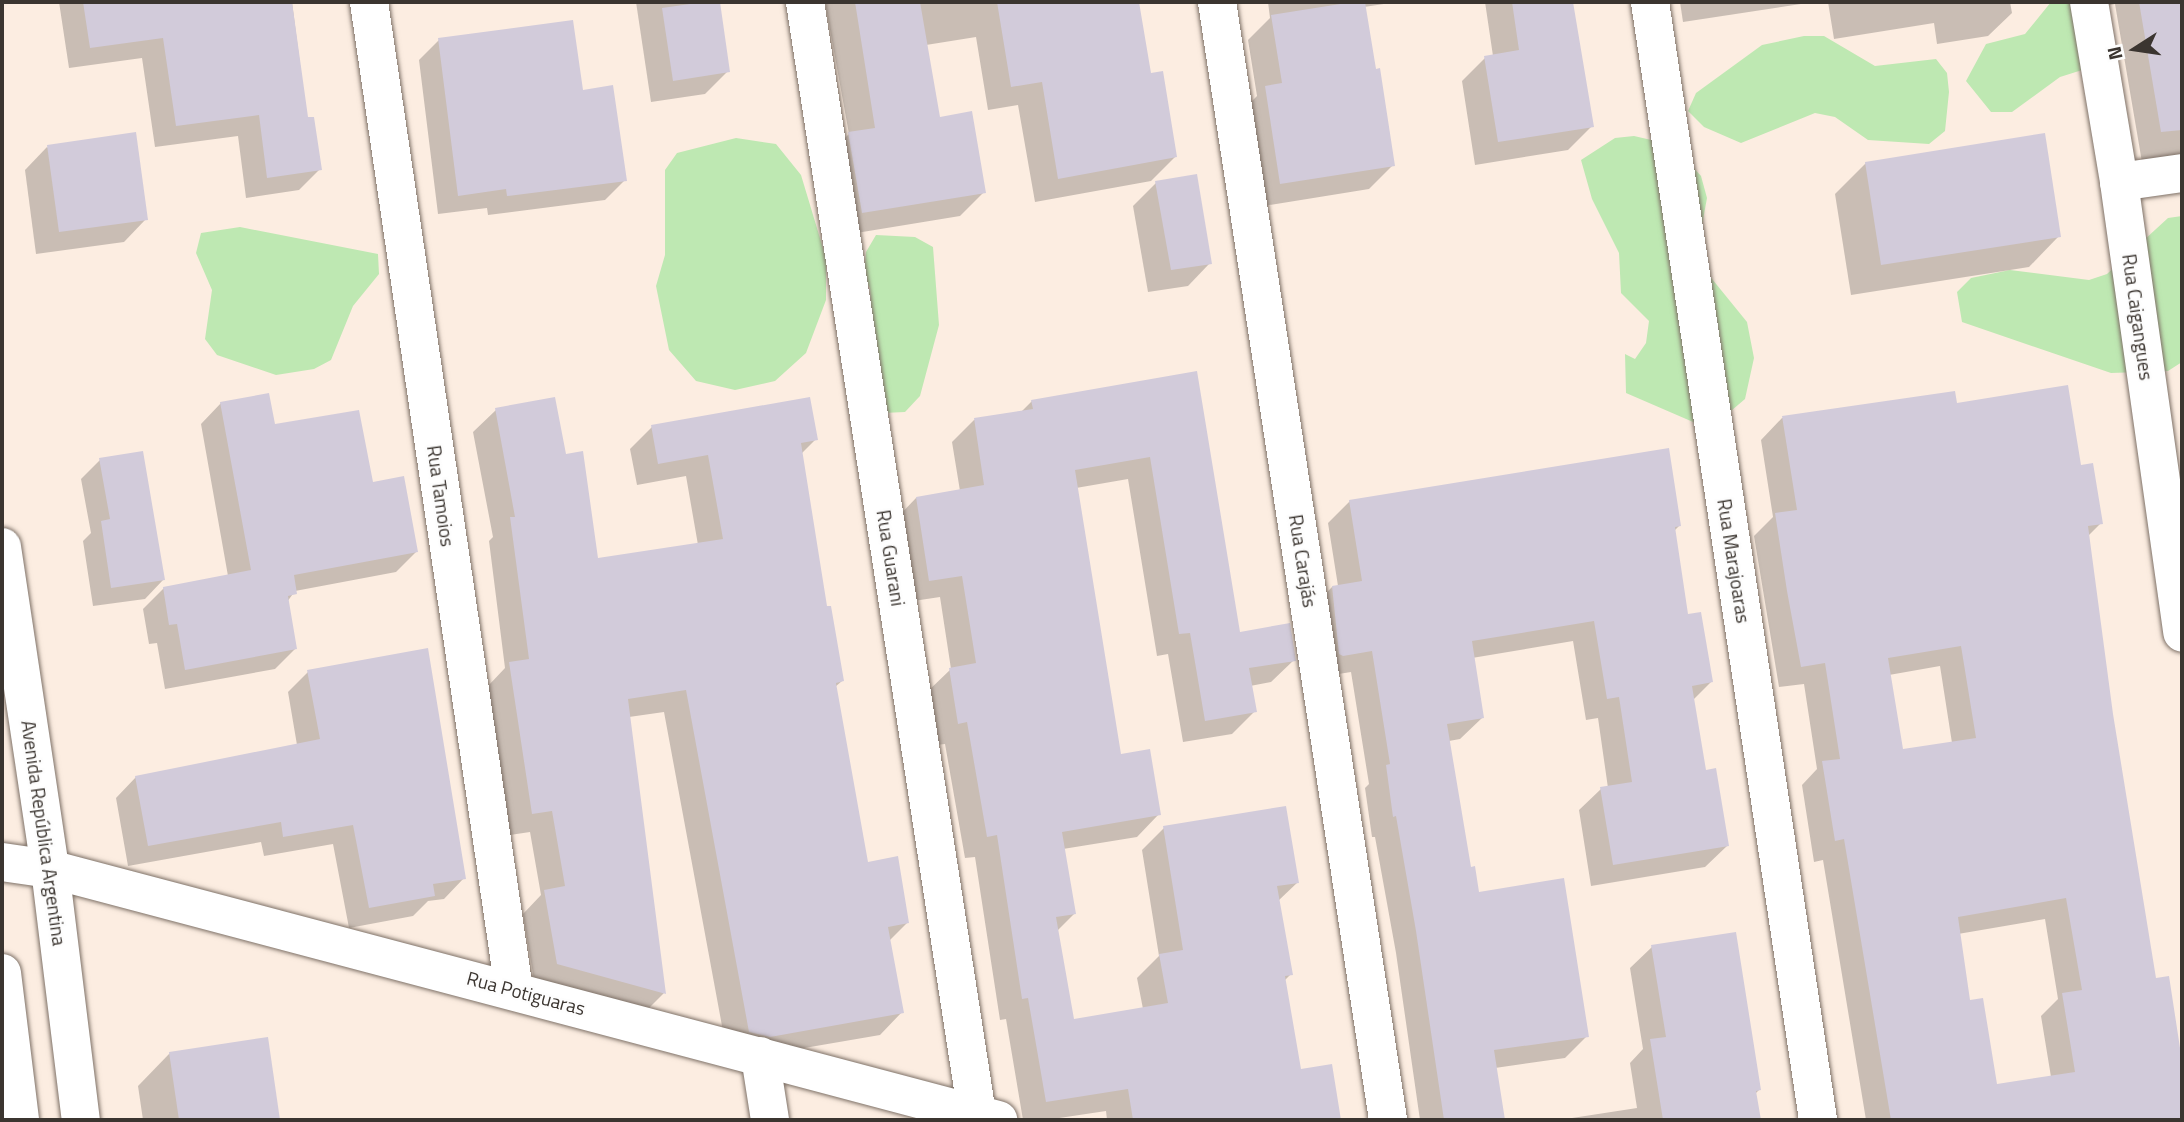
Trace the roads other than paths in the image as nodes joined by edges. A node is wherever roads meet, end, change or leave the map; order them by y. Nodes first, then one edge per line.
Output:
1 (369, 2) edge
2 (805, 2) edge
3 (1217, 2) edge
4 (1650, 2) edge
5 (2089, 2) edge
6 (2182, 173) edge
7 (2119, 182) junction
8 (2, 547) edge
9 (2182, 633) edge
10 (2, 862) edge
11 (50, 869) junction
12 (2, 973) edge
13 (514, 990) junction
14 (760, 1056) junction
15 (989, 1117) edge
16 (20, 1120) edge
17 (81, 1120) edge
18 (770, 1120) edge
19 (1388, 1120) edge
20 (1818, 1120) edge

1 - 13 street, Rua Tamoios
2 - 15 street, Rua Guarani
3 - 19 street, Rua Carajás
4 - 20 street, Rua Marajoaras
5 - 7 street, Rua Caigangues
6 - 7 street
7 - 9 street, Rua Caigangues
8 - 11 street, Avenida República Argentina
10 - 11 street, Rua Potiguaras
11 - 13 street, Rua Potiguaras
11 - 17 street, Avenida República Argentina
12 - 16 street
13 - 14 street, Rua Potiguaras
14 - 15 street, Rua Potiguaras
14 - 18 street

